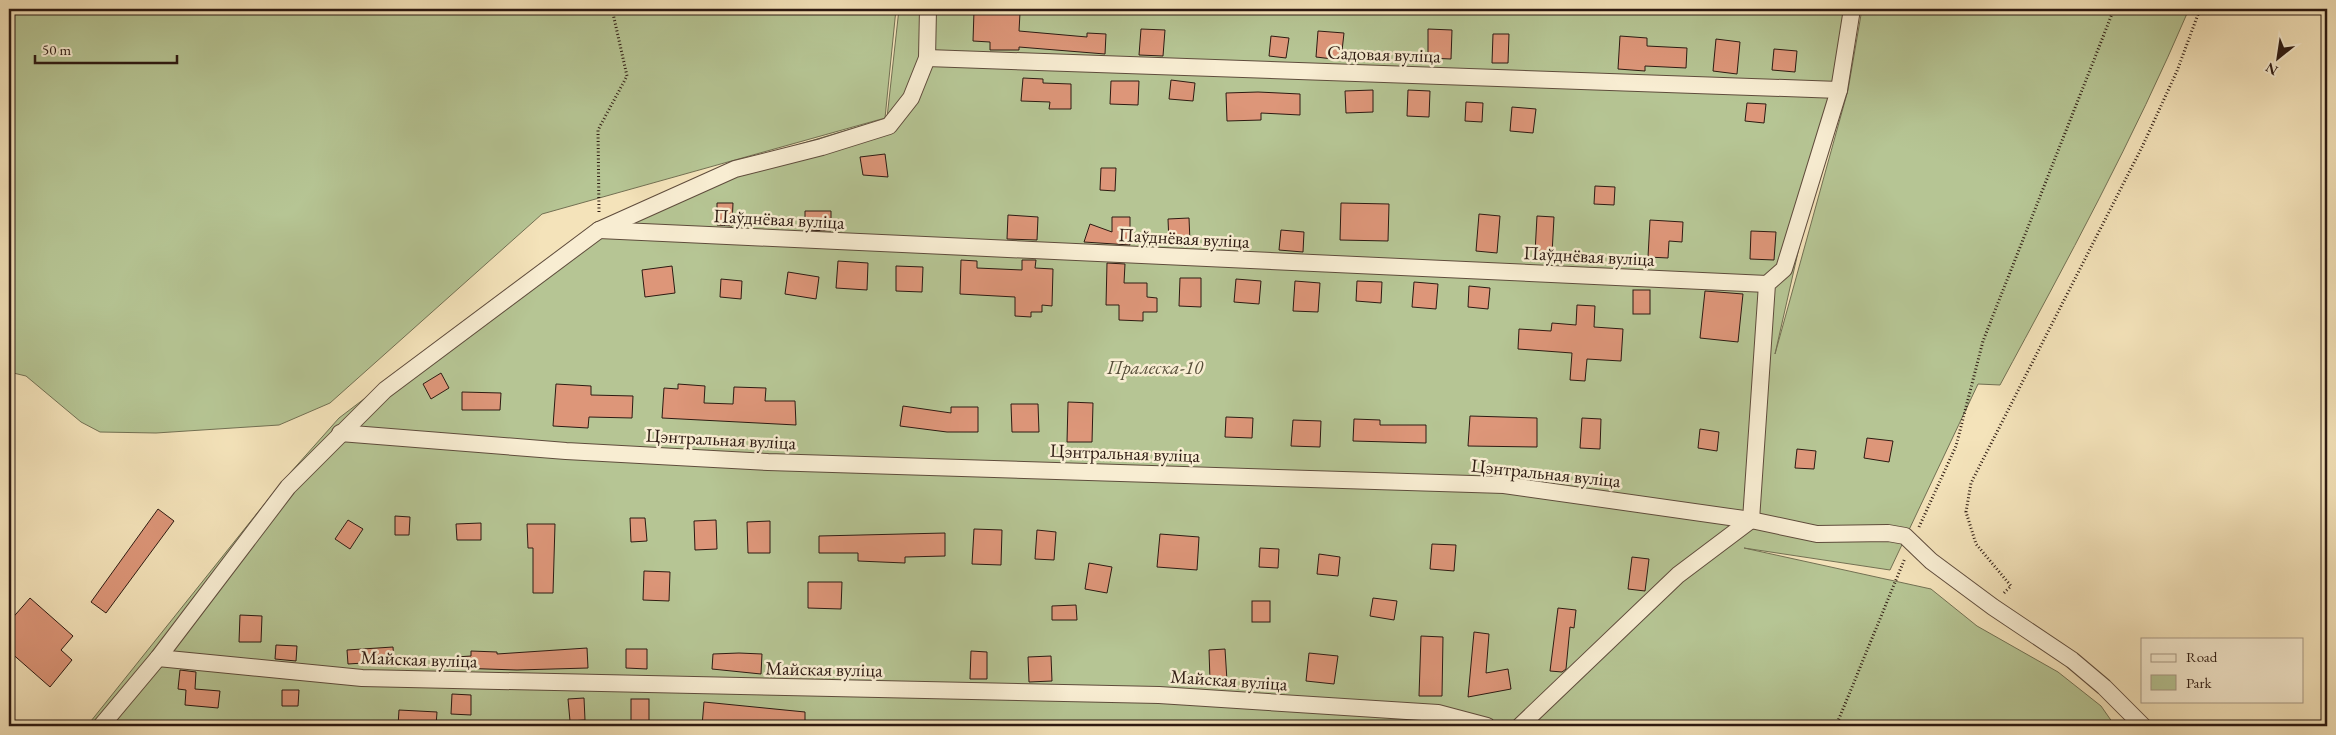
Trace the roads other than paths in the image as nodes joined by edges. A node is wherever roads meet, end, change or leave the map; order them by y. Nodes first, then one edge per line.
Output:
1 (928, 9) edge
2 (1852, 9) edge
3 (927, 58) junction
4 (1839, 90) junction
5 (599, 230) junction
6 (1767, 284) junction
7 (340, 433) junction
8 (1751, 520) junction
9 (158, 658) junction
10 (101, 726) edge
11 (1487, 726) edge
12 (1520, 726) edge
13 (2144, 726) edge

1 - 3 street
2 - 4 street
3 - 4 street, Садовая вуліца
3 - 5 street
4 - 6 street
5 - 6 street, Паўднёвая вуліца
5 - 7 street
6 - 8 street
7 - 8 street, Цэнтральная вуліца
7 - 9 street
8 - 12 street
8 - 13 street, Цэнтральная вуліца
9 - 10 street
9 - 11 street, Майская вуліца

